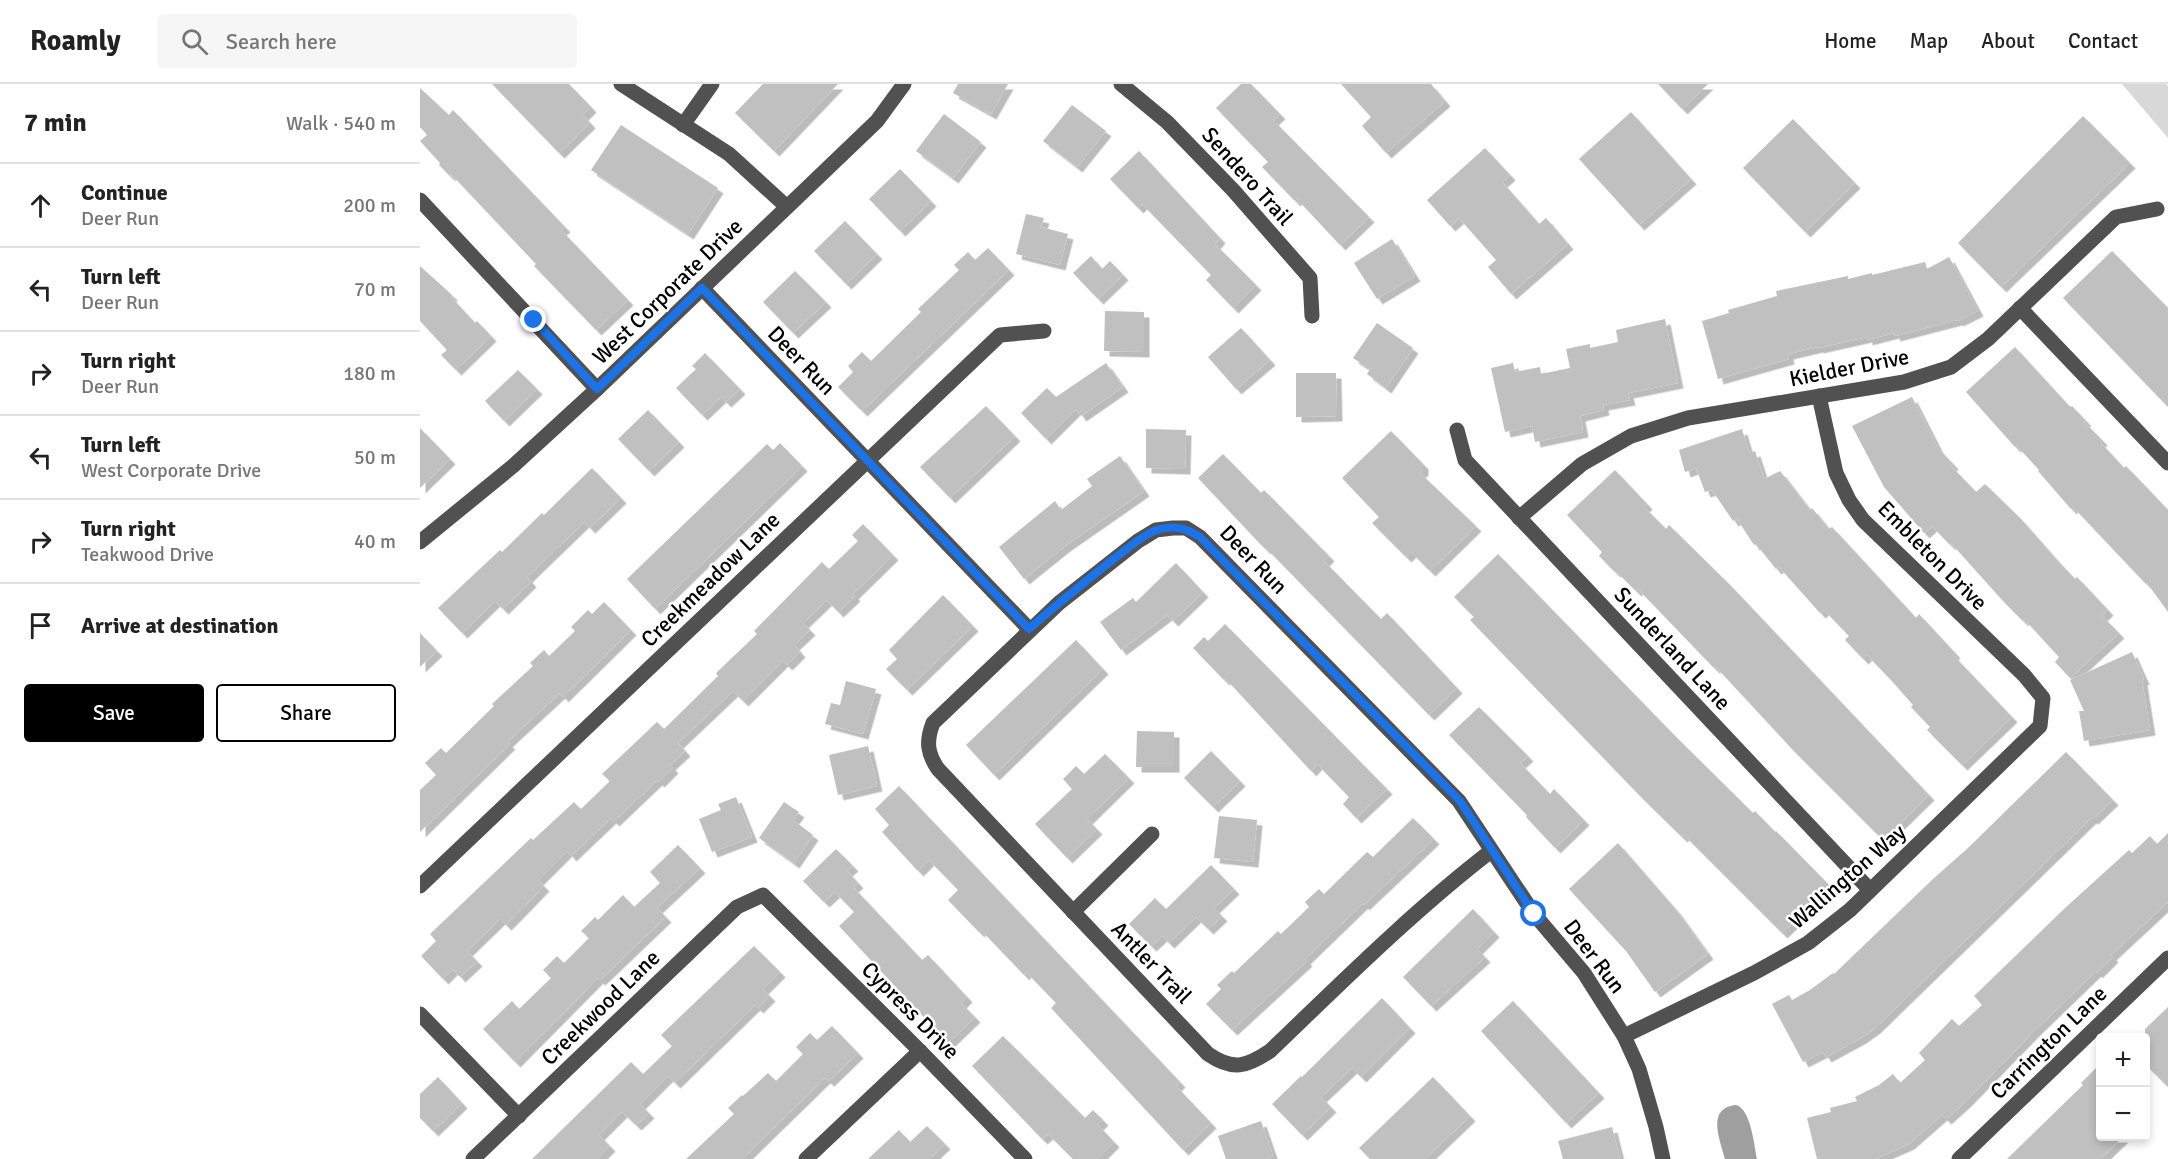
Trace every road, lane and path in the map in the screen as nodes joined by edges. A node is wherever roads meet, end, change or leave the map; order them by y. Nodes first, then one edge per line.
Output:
1 (621, 84) edge
2 (712, 84) edge
3 (904, 84) edge
4 (1121, 84) edge
5 (683, 125) junction
6 (420, 200) edge
7 (787, 207) junction
8 (2157, 209) dead end
9 (702, 288) junction
10 (2020, 308) junction
11 (1312, 316) dead end
12 (1044, 331) dead end
13 (597, 389) junction
14 (1818, 396) junction
15 (1457, 430) dead end
16 (867, 460) junction
17 (2168, 463) edge
18 (1519, 518) junction
19 (420, 542) edge
20 (1029, 629) junction
21 (2040, 726) joint
22 (1152, 834) dead end
23 (1491, 850) junction
24 (420, 886) edge
25 (1870, 890) junction
26 (763, 895) joint
27 (1073, 912) junction
28 (2168, 958) edge
29 (420, 1014) edge
30 (1624, 1036) junction
31 (920, 1051) junction
32 (519, 1116) junction
33 (473, 1159) edge
34 (806, 1159) edge
35 (1025, 1159) edge
36 (1663, 1159) edge
37 (1959, 1159) edge

1 - 5 street
2 - 5 street
3 - 7 street, West Corporate Drive
4 - 11 street, Sendero Trail
5 - 7 street
6 - 13 street
7 - 9 street, West Corporate Drive
8 - 10 street, Kielder Drive
9 - 13 street, West Corporate Drive
9 - 16 street, Deer Run
10 - 14 street, Kielder Drive
10 - 17 street
12 - 16 street, Creekmeadow Lane
13 - 19 street, West Corporate Drive
14 - 18 street, Kielder Drive
14 - 21 street, Embleton Drive
15 - 18 street, Sunderland Lane
16 - 20 street, Deer Run
16 - 24 street, Creekmeadow Lane
18 - 25 street, Sunderland Lane
20 - 23 street, Deer Run
20 - 27 street, Antler Trail
21 - 25 street, Wallington Way
22 - 27 street
23 - 27 street, Antler Trail
23 - 30 street, Deer Run
25 - 30 street, Wallington Way
26 - 31 street, Cypress Drive
26 - 32 street, Creekwood Lane
28 - 37 street, Carrington Lane
29 - 32 street
30 - 36 street, Deer Run
31 - 34 street
31 - 35 street, Cypress Drive
32 - 33 street, Creekwood Lane

